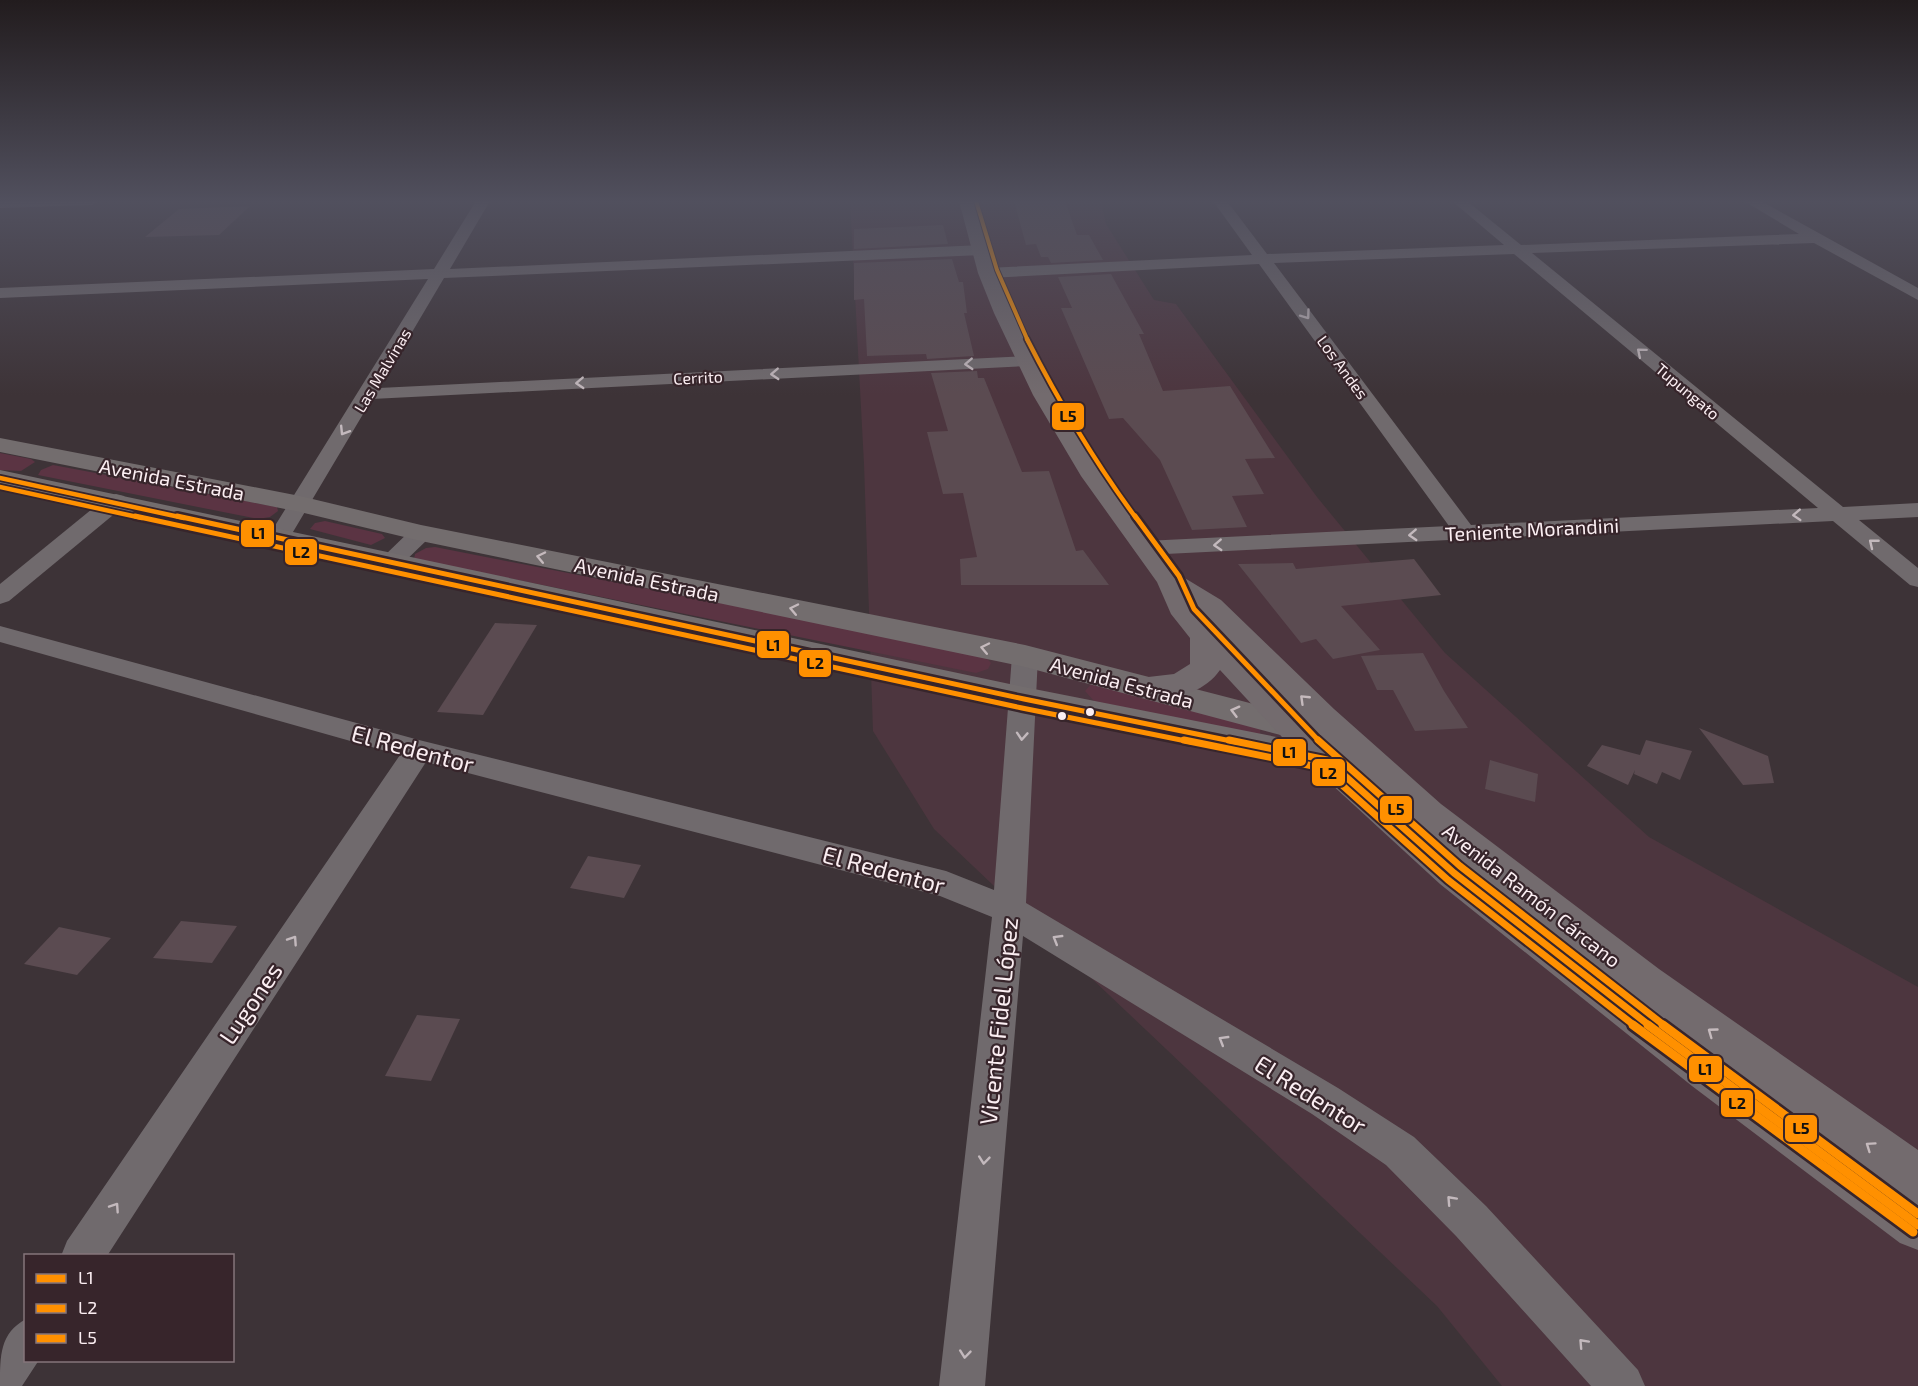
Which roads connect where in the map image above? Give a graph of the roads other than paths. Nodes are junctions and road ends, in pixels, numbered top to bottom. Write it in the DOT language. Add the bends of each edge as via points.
graph roads {
  1 [pos="445,266"];
  2 [pos="830,266"];
  3 [pos="986,266"];
  4 [pos="1269,266"];
  5 [pos="1536,266"];
  6 [pos="1866,266"];
  7 [pos="439,275"];
  8 [pos="0,292"];
  9 [pos="1918,295"];
  10 [pos="1028,361"];
  11 [pos="367,394"];
  12 [pos="0,445"];
  13 [pos="52,456"];
  14 [pos="6,479"];
  15 [pos="116,501"];
  16 [pos="300,504"];
  17 [pos="1918,510"];
  18 [pos="1837,513"];
  19 [pos="421,533"];
  20 [pos="1466,533"];
  21 [pos="279,537"];
  22 [pos="1145,548"];
  23 [pos="392,562"];
  24 [pos="1918,580"];
  25 [pos="1172,581"];
  26 [pos="0,596"];
  27 [pos="0,634"];
  28 [pos="1206,636"];
  29 [pos="1025,656"];
  30 [pos="1143,687"];
  31 [pos="1024,699"];
  32 [pos="1292,726"];
  33 [pos="419,750"];
  34 [pos="1327,760"];
  35 [pos="1473,849"];
  36 [pos="1009,910"];
  37 [pos="1918,1179"];
  38 [pos="1918,1225"];
  39 [pos="83,1254"];
  40 [pos="24,1344"];
  41 [pos="0,1379"];
  42 [pos="962,1386"];
  43 [pos="1622,1386"];
  1 -- 7 [label="street, Las Malvinas"];
  2 -- 7 [label="street"];
  3 -- 10 [label="main road, Avenida Ramón Cárcano"];
  4 -- 20 [label="street, Los Andes, one-way"];
  18 -- 5 [label="street, Tupungato, one-way"];
  6 -- 9 [label="street"];
  7 -- 8 [label="street"];
  7 -- 11 [label="street, Las Malvinas"];
  10 -- 11 [label="street, Cerrito, one-way"];
  10 -- 22 [label="main road, Avenida Ramón Cárcano" via="1073,443"];
  11 -- 16 [label="street, Las Malvinas, one-way"];
  12 -- 13 [label="main road, Avenida Estrada"];
  13 -- 14 [label="main road"];
  13 -- 16 [label="main road, Avenida Estrada"];
  14 -- 15 [label="main road, Avenida Estrada"];
  15 -- 21 [label="main road, Avenida Estrada"];
  15 -- 26 [label="street"];
  16 -- 19 [label="main road, Avenida Estrada"];
  16 -- 21 [label="street, Las Malvinas"];
  17 -- 18 [label="street, Teniente Morandini"];
  18 -- 20 [label="street, Teniente Morandini, one-way"];
  24 -- 18 [label="street, Tupungato, one-way"];
  19 -- 23 [label="street"];
  29 -- 19 [label="main road, Avenida Estrada, one-way"];
  20 -- 22 [label="street, Teniente Morandini, one-way"];
  21 -- 23 [label="main road, Avenida Estrada"];
  22 -- 25 [label="main road, Avenida Ramón Cárcano"];
  23 -- 31 [label="main road, Avenida Estrada"];
  25 -- 28 [label="main road, Avenida Ramón Cárcano" via="1186,614"];
  35 -- 25 [label="main road, Avenida Ramón Cárcano, one-way" via="1376,767 1210,607"];
  27 -- 33 [label="street, El Redentor"];
  28 -- 30 [label="main road" via="1208,664 1195,677 1175,686"];
  28 -- 32 [label="main road, Avenida Ramón Cárcano"];
  29 -- 30 [label="main road, Avenida Estrada"];
  29 -- 31 [label="street, Vicente Fidel López"];
  32 -- 30 [label="main road, Avenida Estrada, one-way"];
  31 -- 34 [label="main road, Avenida Estrada"];
  31 -- 36 [label="street, Vicente Fidel López, one-way"];
  32 -- 34 [label="main road, Avenida Ramón Cárcano"];
  32 -- 35 [label="main road" via="1326,740 1416,820"];
  33 -- 36 [label="street, El Redentor" via="946,884"];
  39 -- 33 [label="street, Lugones, one-way"];
  34 -- 38 [label="main road, Avenida Ramón Cárcano" via="1454,873 1716,1078"];
  37 -- 35 [label="main road, Avenida Ramón Cárcano, one-way" via="1663,996"];
  36 -- 42 [label="street, Vicente Fidel López, one-way"];
  43 -- 36 [label="street, El Redentor, one-way" via="1464,1214 1400,1151 1325,1101"];
  40 -- 41 [label="street"];
}
